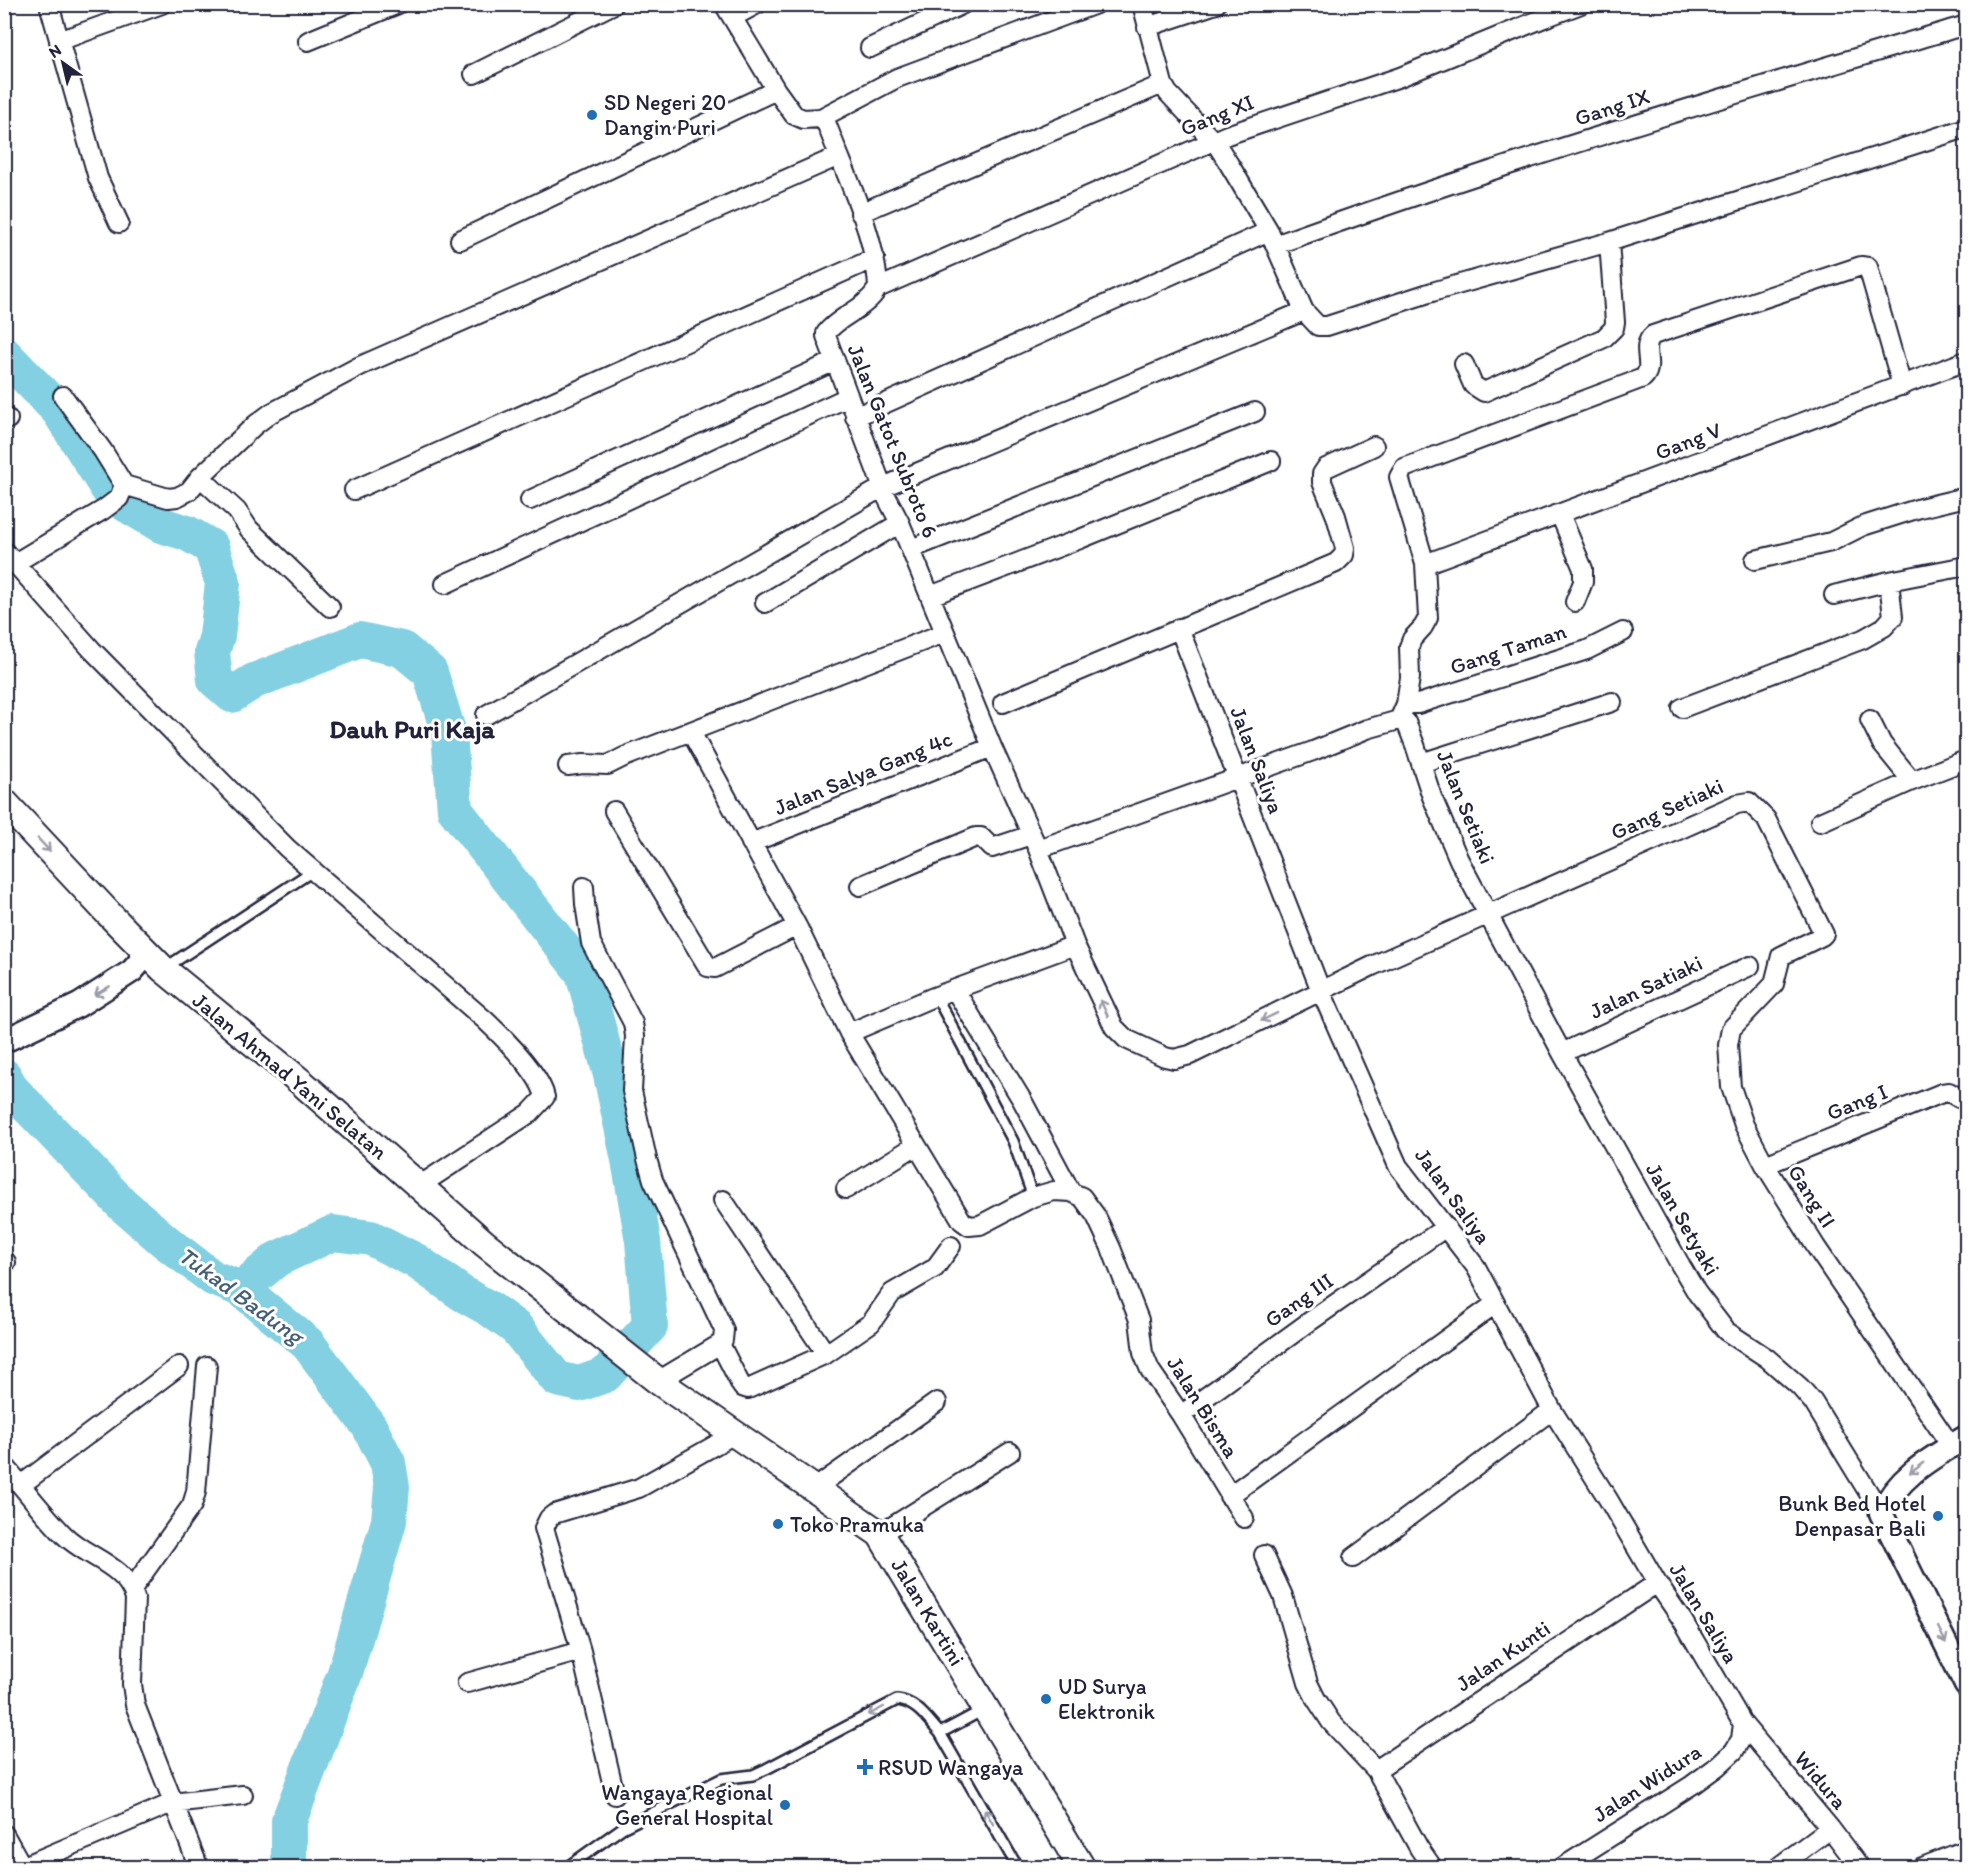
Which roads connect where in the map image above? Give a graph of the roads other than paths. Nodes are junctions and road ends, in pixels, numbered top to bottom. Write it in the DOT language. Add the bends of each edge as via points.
graph roads {
  1 [pos="49,4"];
  2 [pos="162,4"];
  3 [pos="398,4"];
  4 [pos="614,4"];
  5 [pos="757,4"];
  6 [pos="963,4"];
  7 [pos="1096,4"];
  8 [pos="1142,4"];
  9 [pos="1216,4"];
  10 [pos="1581,4"];
  11 [pos="729,10"];
  12 [pos="1966,24"];
  13 [pos="1147,27"];
  14 [pos="60,41"];
  15 [pos="308,41"];
  16 [pos="870,48"];
  17 [pos="474,74"];
  18 [pos="1163,84"];
  19 [pos="776,90"];
  20 [pos="821,118"];
  21 [pos="1966,128"];
  22 [pos="1212,142"];
  23 [pos="839,156"];
  24 [pos="860,213"];
  25 [pos="119,223"];
  26 [pos="1272,238"];
  27 [pos="460,240"];
  28 [pos="1609,242"];
  29 [pos="875,258"];
  30 [pos="878,288"];
  31 [pos="1304,311"];
  32 [pos="835,361"];
  33 [pos="1966,361"];
  34 [pos="1464,364"];
  35 [pos="1902,386"];
  36 [pos="63,396"];
  37 [pos="848,397"];
  38 [pos="1255,412"];
  39 [pos="855,417"];
  40 [pos="1374,446"];
  41 [pos="1271,461"];
  42 [pos="200,477"];
  43 [pos="124,485"];
  44 [pos="883,487"];
  45 [pos="354,490"];
  46 [pos="1966,497"];
  47 [pos="530,500"];
  48 [pos="1560,514"];
  49 [pos="900,522"];
  50 [pos="911,549"];
  51 [pos="10,557"];
  52 [pos="1755,560"];
  53 [pos="1425,564"];
  54 [pos="1966,566"];
  55 [pos="1889,581"];
  56 [pos="445,584"];
  57 [pos="1834,595"];
  58 [pos="930,596"];
  59 [pos="1575,602"];
  60 [pos="765,603"];
  61 [pos="330,608"];
  62 [pos="1179,628"];
  63 [pos="1623,632"];
  64 [pos="944,633"];
  65 [pos="1612,702"];
  66 [pos="1003,703"];
  67 [pos="1682,708"];
  68 [pos="1402,712"];
  69 [pos="486,715"];
  70 [pos="1870,720"];
  71 [pos="691,732"];
  72 [pos="992,747"];
  73 [pos="1966,760"];
  74 [pos="1421,763"];
  75 [pos="568,766"];
  76 [pos="1238,778"];
  77 [pos="1912,781"];
  78 [pos="4,802"];
  79 [pos="614,811"];
  80 [pos="1820,822"];
  81 [pos="1038,841"];
  82 [pos="751,843"];
  83 [pos="314,870"];
  84 [pos="860,886"];
  85 [pos="584,887"];
  86 [pos="1488,915"];
  87 [pos="797,926"];
  88 [pos="1075,945"];
  89 [pos="1781,956"];
  90 [pos="155,961"];
  91 [pos="1750,966"];
  92 [pos="954,990"];
  93 [pos="1321,991"];
  94 [pos="936,996"];
  95 [pos="849,1033"];
  96 [pos="13,1037"];
  97 [pos="1562,1053"];
  98 [pos="1966,1095"];
  99 [pos="915,1146"];
  100 [pos="1765,1165"];
  101 [pos="419,1186"];
  102 [pos="846,1189"];
  103 [pos="1071,1192"];
  104 [pos="1033,1197"];
  105 [pos="723,1200"];
  106 [pos="1446,1227"];
  107 [pos="951,1246"];
  108 [pos="1495,1304"];
  109 [pos="594,1330"];
  110 [pos="720,1344"];
  111 [pos="826,1354"];
  112 [pos="179,1366"];
  113 [pos="207,1366"];
  114 [pos="653,1377"];
  115 [pos="937,1402"];
  116 [pos="1552,1410"];
  117 [pos="1181,1415"];
  118 [pos="733,1435"];
  119 [pos="1959,1442"];
  120 [pos="1010,1452"];
  121 [pos="4,1465"];
  122 [pos="21,1485"];
  123 [pos="814,1488"];
  124 [pos="1229,1496"];
  125 [pos="1881,1513"];
  126 [pos="1244,1518"];
  127 [pos="880,1534"];
  128 [pos="1264,1555"];
  129 [pos="1353,1558"];
  130 [pos="1657,1582"];
  131 [pos="132,1589"];
  132 [pos="581,1651"];
  133 [pos="1966,1682"];
  134 [pos="467,1683"];
  135 [pos="986,1708"];
  136 [pos="1743,1724"];
  137 [pos="940,1733"];
  138 [pos="1376,1770"];
  139 [pos="243,1795"];
  140 [pos="615,1795"];
  141 [pos="172,1803"];
  142 [pos="1830,1828"];
  143 [pos="4,1834"];
  144 [pos="1966,1850"];
  145 [pos="21,1867"];
  146 [pos="199,1868"];
  147 [pos="566,1868"];
  148 [pos="1018,1868"];
  149 [pos="1082,1868"];
  150 [pos="1433,1868"];
  151 [pos="1561,1868"];
  152 [pos="1777,1868"];
  153 [pos="1860,1868"];
  154 [pos="1920,1868"];
  1 -- 14 [label="street"];
  2 -- 14 [label="street"];
  3 -- 15 [label="street"];
  4 -- 17 [label="street"];
  5 -- 11 [label="street"];
  6 -- 16 [label="street"];
  7 -- 20 [label="street" via="897,78"];
  8 -- 13 [label="street"];
  9 -- 13 [label="street"];
  10 -- 22 [label="street, Gang XI" via="1400,77"];
  11 -- 19 [label="street"];
  12 -- 26 [label="street, Gang IX" via="1669,113 1348,218"];
  13 -- 18 [label="street"];
  14 -- 25 [label="street" via="98,178"];
  18 -- 22 [label="street"];
  18 -- 24 [label="street"];
  19 -- 20 [label="street" via="794,115"];
  19 -- 27 [label="street"];
  20 -- 23 [label="street"];
  21 -- 28 [label="street"];
  22 -- 26 [label="street"];
  22 -- 30 [label="street, Gang XI"];
  23 -- 24 [label="street"];
  23 -- 42 [label="street" via="360,366 271,413"];
  24 -- 29 [label="street"];
  26 -- 31 [label="street"];
  26 -- 39 [label="street, Gang IX"];
  28 -- 31 [label="street" via="1327,326 1318,326"];
  28 -- 34 [label="street" via="1615,322 1604,338 1484,392 1473,385"];
  29 -- 30 [label="street"];
  29 -- 45 [label="street"];
  30 -- 32 [label="street, Jalan Gatot Subroto 6" via="869,302 826,333"];
  31 -- 44 [label="street"];
  32 -- 37 [label="street, Jalan Gatot Subroto 6"];
  32 -- 47 [label="street"];
  33 -- 35 [label="street, Gang V"];
  35 -- 48 [label="street, Gang V"];
  35 -- 53 [label="street" via="1865,266 1653,335 1647,345 1649,369 1643,378 1402,471 1400,482"];
  36 -- 43 [label="street"];
  37 -- 39 [label="street, Jalan Gatot Subroto 6"];
  37 -- 56 [label="street"];
  38 -- 50 [label="street"];
  39 -- 44 [label="street, Jalan Gatot Subroto 6"];
  40 -- 62 [label="street" via="1326,468 1322,474 1345,548 1341,558 1331,566"];
  41 -- 58 [label="street"];
  42 -- 43 [label="street" via="189,491 168,498"];
  42 -- 61 [label="street"];
  43 -- 51 [label="street" via="119,498 103,510"];
  44 -- 49 [label="street, Jalan Gatot Subroto 6"];
  44 -- 69 [label="street"];
  46 -- 52 [label="street" via="1863,526 1831,542"];
  48 -- 53 [label="street, Gang V"];
  48 -- 59 [label="street" via="1583,569 1583,582"];
  49 -- 50 [label="street, Jalan Gatot Subroto 6"];
  49 -- 60 [label="street"];
  50 -- 58 [label="street, Jalan Gatot Subroto 6"];
  51 -- 83 [label="street" via="92,650 287,848"];
  53 -- 68 [label="street" via="1428,618 1409,647 1410,678"];
  54 -- 55 [label="street"];
  55 -- 57 [label="street"];
  55 -- 67 [label="street" via="1893,617 1884,627 1863,639"];
  58 -- 64 [label="street, Jalan Gatot Subroto 6"];
  62 -- 66 [label="street"];
  62 -- 76 [label="street, Jalan Saliya"];
  63 -- 68 [label="street, Gang Taman" via="1587,650"];
  64 -- 71 [label="street"];
  64 -- 72 [label="street, Jalan Gatot Subroto 6"];
  65 -- 74 [label="street"];
  68 -- 74 [label="street, Jalan Setiaki"];
  68 -- 76 [label="street" via="1313,752"];
  70 -- 77 [label="street" via="1882,744"];
  71 -- 75 [label="street" via="612,764"];
  71 -- 82 [label="street"];
  72 -- 81 [label="street, Jalan Gatot Subroto 6"];
  72 -- 82 [label="street, Jalan Salya Gang 4c"];
  73 -- 77 [label="street"];
  74 -- 86 [label="street, Jalan Setiaki" via="1459,860"];
  76 -- 81 [label="street"];
  76 -- 93 [label="street, Jalan Saliya"];
  77 -- 80 [label="street"];
  78 -- 90 [label="main road, Jalan Ahmad Yani Selatan, one-way"];
  79 -- 87 [label="street" via="708,967 715,968"];
  81 -- 84 [label="street" via="992,848 976,837"];
  81 -- 88 [label="street, Jalan Gatot Subroto 6"];
  82 -- 87 [label="street"];
  83 -- 90 [label="lane"];
  83 -- 101 [label="street" via="508,1042 545,1094 530,1113"];
  85 -- 110 [label="street" via="591,943 633,1023 632,1091 650,1169 724,1330"];
  86 -- 89 [label="street, Gang Setiaki" via="1747,802 1766,819 1824,932"];
  86 -- 93 [label="street, Jalan Gatot Subroto 6"];
  86 -- 97 [label="street, Jalan Setyaki"];
  87 -- 95 [label="street"];
  88 -- 92 [label="street"];
  93 -- 88 [label="street, Jalan Gatot Subroto 6, one-way" via="1190,1055 1174,1059 1133,1043 1114,1027"];
  89 -- 100 [label="street, Gang II" via="1774,984 1731,1029 1728,1045 1731,1087 1743,1125"];
  90 -- 96 [label="street, one-way"];
  90 -- 101 [label="main road, Jalan Ahmad Yani Selatan" via="302,1082"];
  91 -- 97 [label="street, Jalan Satiaki"];
  92 -- 94 [label="street"];
  92 -- 103 [label="street" via="1022,1100"];
  93 -- 106 [label="street, Jalan Saliya" via="1398,1166"];
  94 -- 95 [label="street"];
  94 -- 104 [label="lane" via="1013,1141"];
  95 -- 99 [label="street"];
  97 -- 125 [label="street, Jalan Setyaki" via="1697,1293 1726,1331 1767,1359 1813,1402"];
  98 -- 100 [label="street, Gang I" via="1959,1098 1942,1093"];
  99 -- 102 [label="street"];
  99 -- 104 [label="street" via="962,1221 969,1226 980,1225"];
  100 -- 119 [label="street, Gang II" via="1816,1248"];
  101 -- 109 [label="main road, Jalan Ahmad Yani Selatan" via="526,1278"];
  103 -- 104 [label="street" via="1054,1191"];
  103 -- 117 [label="street, Jalan Bisma" via="1082,1197 1096,1216 1139,1320 1143,1353 1150,1370"];
  105 -- 111 [label="street"];
  106 -- 108 [label="street, Jalan Saliya" via="1476,1267"];
  106 -- 117 [label="street, Gang III"];
  107 -- 111 [label="street" via="935,1268 892,1293 871,1323"];
  108 -- 116 [label="street, Jalan Saliya"];
  108 -- 124 [label="street"];
  109 -- 114 [label="main road, Jalan Kartini"];
  110 -- 111 [label="street" via="745,1389"];
  110 -- 114 [label="street"];
  112 -- 122 [label="street"];
  113 -- 131 [label="street" via="192,1505"];
  114 -- 118 [label="main road, Jalan Kartini"];
  115 -- 123 [label="street"];
  116 -- 129 [label="street"];
  116 -- 130 [label="street, Jalan Saliya"];
  117 -- 124 [label="street, Jalan Bisma"];
  118 -- 123 [label="main road, Jalan Kartini"];
  118 -- 132 [label="street" via="639,1488 549,1518 544,1528"];
  119 -- 125 [label="street, one-way" via="1903,1479"];
  120 -- 127 [label="street"];
  121 -- 122 [label="street"];
  122 -- 131 [label="street" via="66,1537 115,1570"];
  123 -- 127 [label="main road, Jalan Kartini"];
  124 -- 126 [label="street, Jalan Bisma"];
  125 -- 133 [label="street, one-way"];
  127 -- 135 [label="main road, Jalan Kartini"];
  128 -- 138 [label="street" via="1283,1596 1316,1699 1331,1722"];
  130 -- 136 [label="street, Jalan Saliya"];
  130 -- 138 [label="street, Jalan Kunti"];
  131 -- 141 [label="street" via="135,1705"];
  132 -- 134 [label="street"];
  132 -- 140 [label="street"];
  135 -- 137 [label="lane"];
  135 -- 149 [label="main road, Jalan Kartini"];
  136 -- 142 [label="street, Widura"];
  136 -- 151 [label="street, Jalan Widura" via="1734,1751 1718,1766"];
  137 -- 147 [label="lane, one-way" via="914,1705 897,1700 766,1769 721,1779 622,1828"];
  148 -- 137 [label="lane, one-way"];
  138 -- 150 [label="street"];
  139 -- 141 [label="street"];
  141 -- 145 [label="street"];
  141 -- 146 [label="street"];
  142 -- 152 [label="street"];
  142 -- 153 [label="street, Widura"];
  143 -- 145 [label="street"];
  144 -- 154 [label="street"];
}
